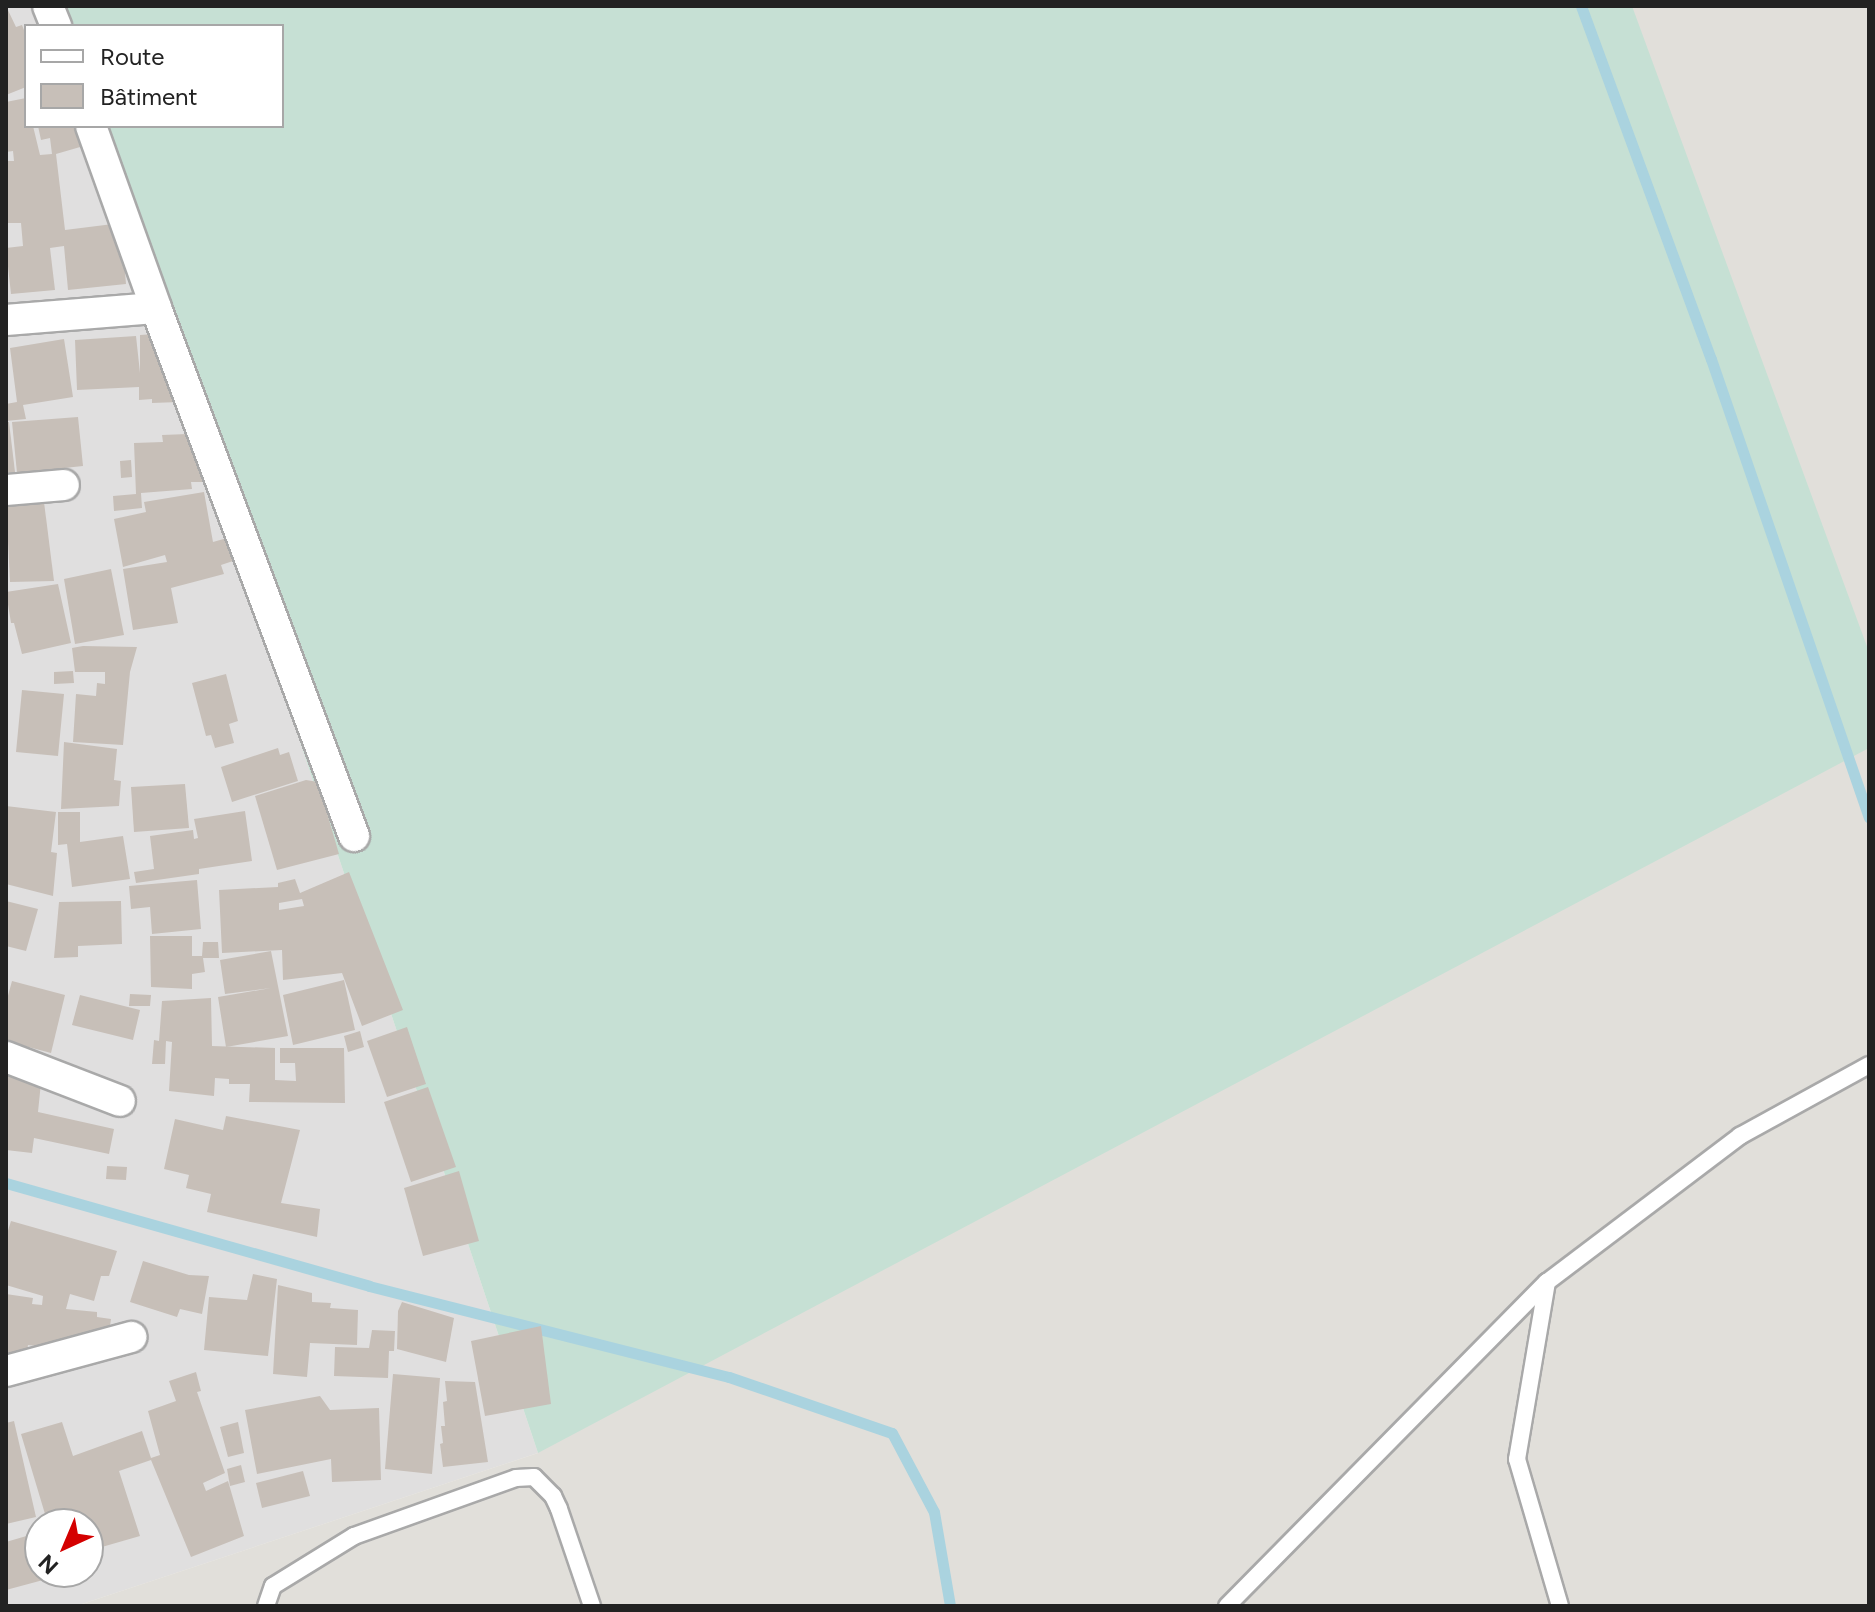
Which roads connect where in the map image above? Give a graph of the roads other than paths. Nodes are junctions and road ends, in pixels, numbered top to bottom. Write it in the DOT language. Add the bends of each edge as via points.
graph roads {
  1 [pos="92,128"];
  2 [pos="156,308"];
  3 [pos="6,320"];
  4 [pos="64,485"];
  5 [pos="6,490"];
  6 [pos="354,836"];
  7 [pos="6,1057"];
  8 [pos="1869,1065"];
  9 [pos="120,1101"];
  10 [pos="1547,1282"];
  11 [pos="131,1337"];
  12 [pos="6,1371"];
  13 [pos="266,1606"];
  14 [pos="592,1606"];
  15 [pos="1227,1606"];
  16 [pos="1560,1606"];
  1 -- 2 [label="street"];
  2 -- 3 [label="street"];
  2 -- 6 [label="street"];
  4 -- 5 [label="street"];
  7 -- 9 [label="street"];
  8 -- 10 [label="lane" via="1740,1136"];
  10 -- 15 [label="lane"];
  10 -- 16 [label="lane" via="1517,1459"];
  11 -- 12 [label="street"];
  13 -- 14 [label="lane" via="273,1586 354,1536 516,1478 534,1477 559,1509"];
}
